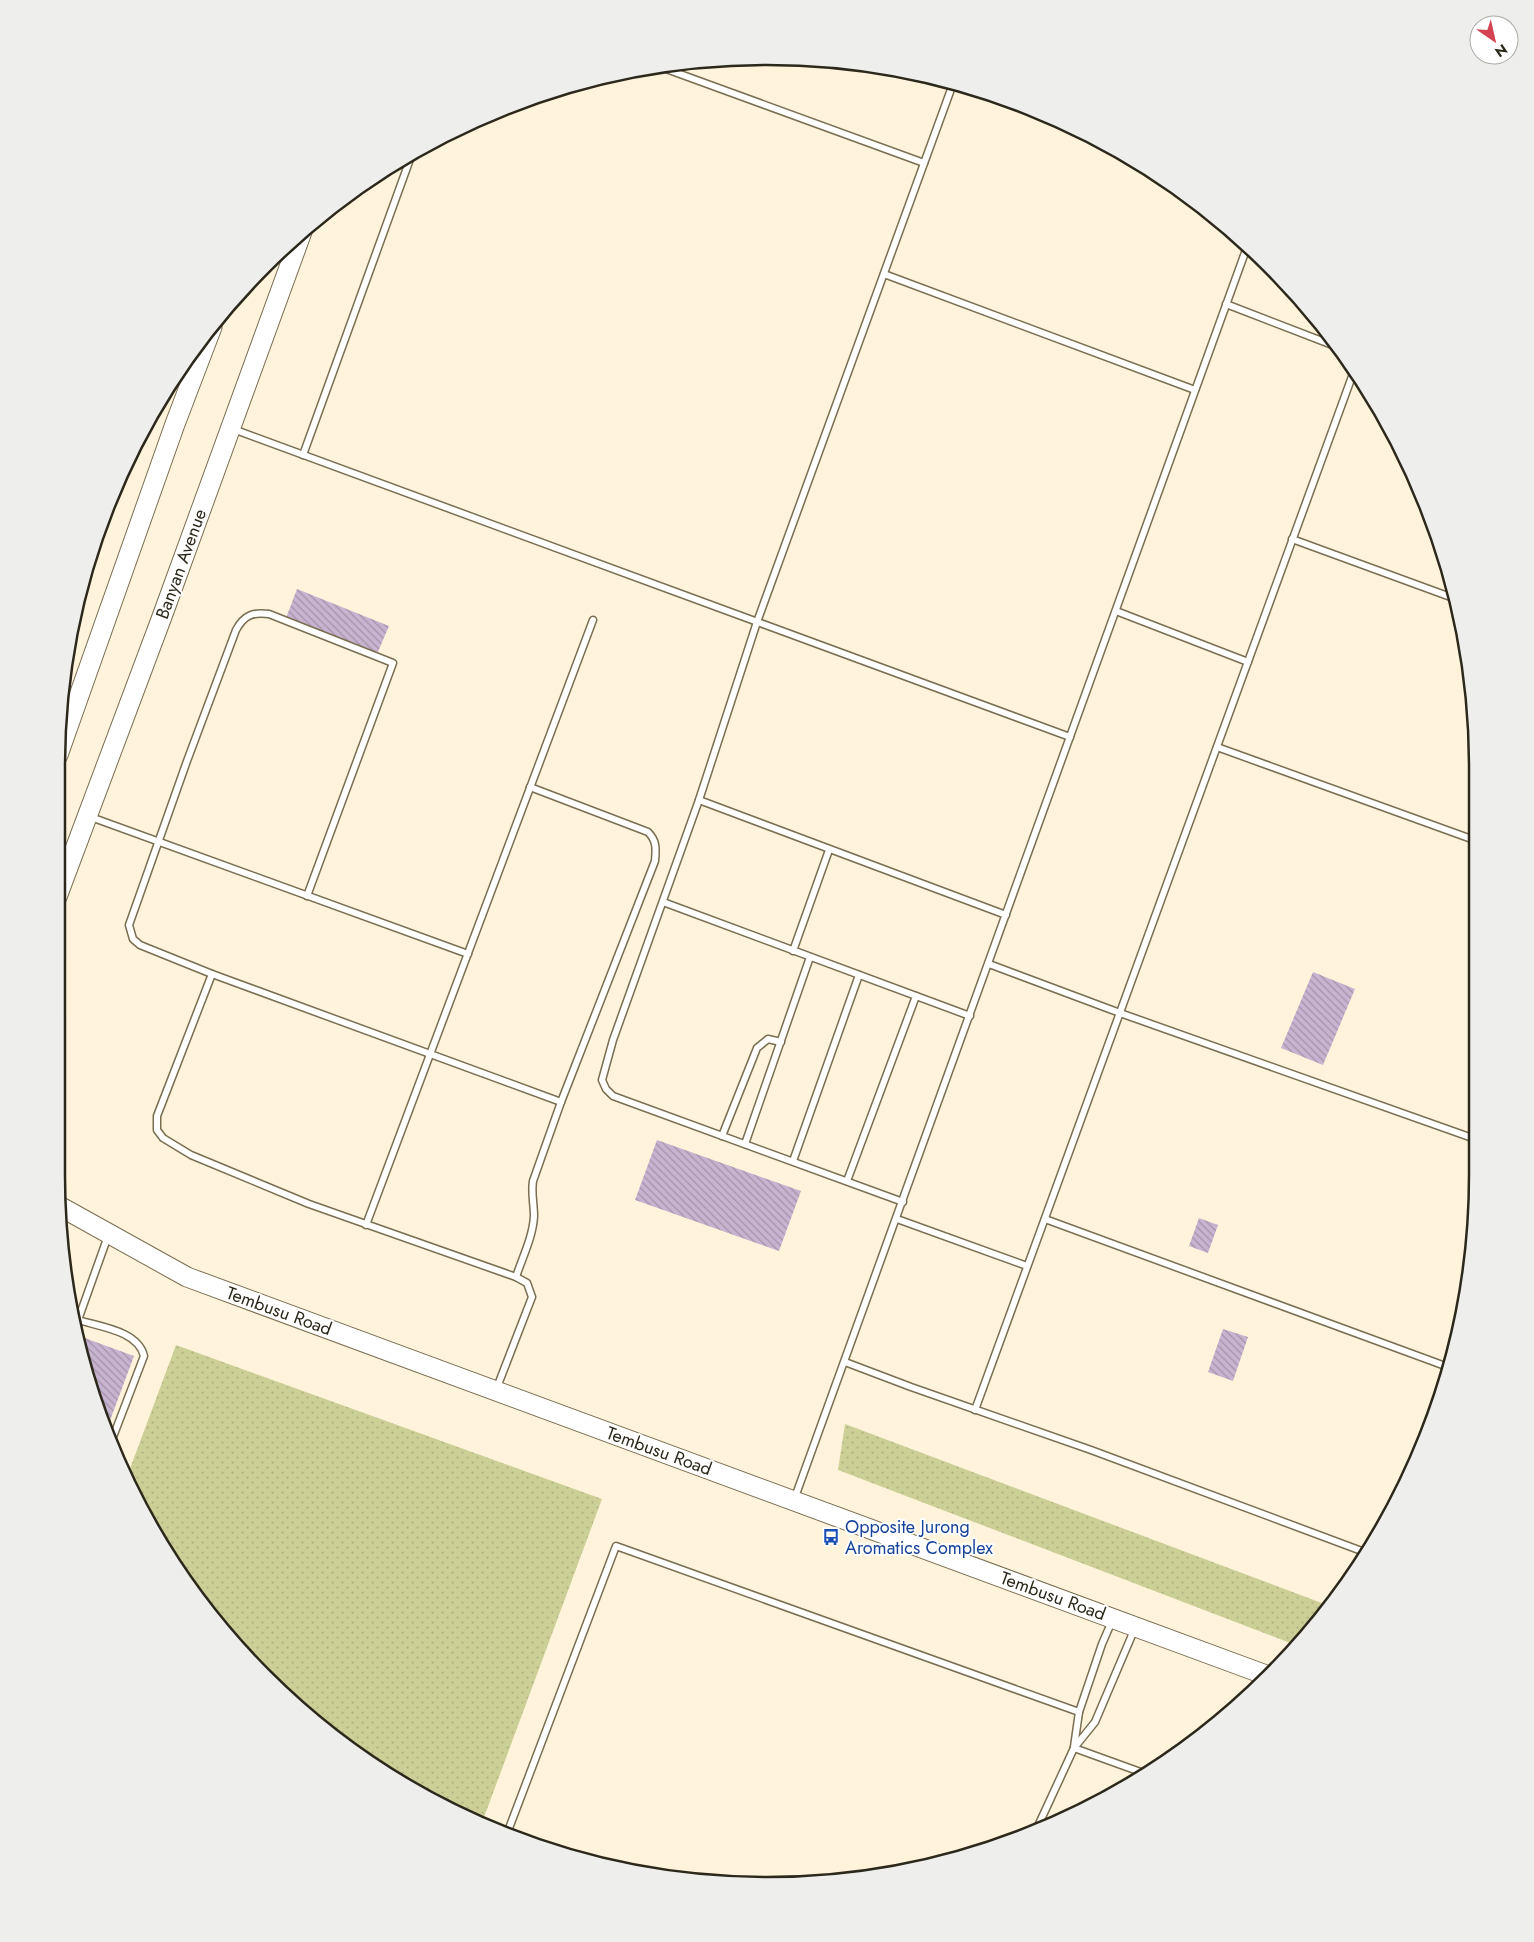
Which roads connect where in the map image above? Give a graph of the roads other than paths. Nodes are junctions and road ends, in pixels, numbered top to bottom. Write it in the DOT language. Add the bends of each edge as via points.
graph roads {
  1 [pos="673,71"];
  2 [pos="951,90"];
  3 [pos="924,163"];
  4 [pos="408,164"];
  5 [pos="297,246"];
  6 [pos="1244,253"];
  7 [pos="884,274"];
  8 [pos="1226,304"];
  9 [pos="1326,342"];
  10 [pos="204,348"];
  11 [pos="1352,378"];
  12 [pos="1195,390"];
  13 [pos="230,428"];
  14 [pos="302,455"];
  15 [pos="1292,540"];
  16 [pos="1448,596"];
  17 [pos="1116,611"];
  18 [pos="592,620"];
  19 [pos="757,622"];
  20 [pos="1248,662"];
  21 [pos="67,731"];
  22 [pos="1070,737"];
  23 [pos="1217,748"];
  24 [pos="530,787"];
  25 [pos="699,800"];
  26 [pos="87,816"];
  27 [pos="1469,838"];
  28 [pos="158,841"];
  29 [pos="829,850"];
  30 [pos="65,875"];
  31 [pos="307,896"];
  32 [pos="663,902"];
  33 [pos="1006,915"];
  34 [pos="793,951"];
  35 [pos="468,954"];
  36 [pos="810,958"];
  37 [pos="989,964"];
  38 [pos="212,974"];
  39 [pos="859,975"];
  40 [pos="916,996"];
  41 [pos="1120,1013"];
  42 [pos="970,1016"];
  43 [pos="781,1042"];
  44 [pos="430,1054"];
  45 [pos="561,1102"];
  46 [pos="722,1136"];
  47 [pos="1469,1137"];
  48 [pos="745,1144"];
  49 [pos="793,1161"];
  50 [pos="847,1181"];
  51 [pos="903,1202"];
  52 [pos="67,1212"];
  53 [pos="897,1219"];
  54 [pos="1045,1219"];
  55 [pos="366,1225"];
  56 [pos="108,1234"];
  57 [pos="1027,1266"];
  58 [pos="516,1277"];
  59 [pos="79,1315"];
  60 [pos="80,1321"];
  61 [pos="845,1362"];
  62 [pos="1443,1365"];
  63 [pos="496,1391"];
  64 [pos="975,1410"];
  65 [pos="114,1434"];
  66 [pos="794,1501"];
  67 [pos="1360,1550"];
  68 [pos="1113,1618"];
  69 [pos="1136,1627"];
  70 [pos="1261,1673"];
  71 [pos="1079,1712"];
  72 [pos="1074,1748"];
  73 [pos="1138,1771"];
  74 [pos="1040,1822"];
  75 [pos="509,1828"];
  1 -- 3 [label="lane"];
  2 -- 3 [label="lane"];
  3 -- 7 [label="lane"];
  4 -- 14 [label="lane"];
  5 -- 13 [label="street, Banyan Avenue"];
  6 -- 8 [label="lane"];
  7 -- 12 [label="lane"];
  7 -- 19 [label="lane"];
  8 -- 9 [label="lane"];
  8 -- 12 [label="lane"];
  10 -- 21 [label="street"];
  11 -- 15 [label="lane"];
  12 -- 17 [label="lane"];
  13 -- 14 [label="lane"];
  13 -- 26 [label="street, Banyan Avenue"];
  14 -- 19 [label="lane"];
  15 -- 16 [label="lane"];
  15 -- 20 [label="lane"];
  17 -- 20 [label="lane"];
  17 -- 22 [label="lane"];
  18 -- 24 [label="lane"];
  19 -- 22 [label="lane"];
  19 -- 25 [label="lane"];
  20 -- 23 [label="lane"];
  22 -- 33 [label="lane"];
  23 -- 27 [label="lane"];
  23 -- 41 [label="lane"];
  24 -- 35 [label="lane"];
  24 -- 45 [label="lane" via="648,832 654,838 656,848 655,861"];
  25 -- 29 [label="lane"];
  25 -- 32 [label="lane"];
  26 -- 28 [label="lane"];
  26 -- 30 [label="street, Banyan Avenue"];
  28 -- 31 [label="lane"];
  28 -- 31 [label="lane" via="240,621 248,615 269,614 393,663"];
  28 -- 38 [label="lane" via="129,925 130,932 140,945"];
  29 -- 33 [label="lane"];
  29 -- 34 [label="lane"];
  31 -- 35 [label="lane"];
  32 -- 34 [label="lane"];
  32 -- 46 [label="lane" via="613,1040 602,1080 614,1096"];
  33 -- 37 [label="lane"];
  34 -- 36 [label="lane"];
  35 -- 44 [label="lane"];
  36 -- 39 [label="lane"];
  36 -- 43 [label="lane"];
  37 -- 41 [label="lane"];
  37 -- 42 [label="lane"];
  38 -- 44 [label="lane"];
  38 -- 55 [label="lane" via="157,1116 157,1130 163,1138 192,1155"];
  39 -- 40 [label="lane"];
  39 -- 49 [label="lane"];
  40 -- 42 [label="lane"];
  40 -- 50 [label="lane"];
  41 -- 47 [label="lane"];
  41 -- 54 [label="lane"];
  42 -- 51 [label="lane"];
  43 -- 46 [label="lane" via="768,1038 757,1048"];
  43 -- 48 [label="lane"];
  44 -- 45 [label="lane"];
  44 -- 55 [label="lane"];
  45 -- 58 [label="lane" via="533,1181 532,1229"];
  46 -- 48 [label="lane"];
  48 -- 49 [label="lane"];
  49 -- 50 [label="lane"];
  50 -- 51 [label="lane"];
  51 -- 53 [label="lane"];
  52 -- 56 [label="street, Tembusu Road"];
  53 -- 57 [label="lane"];
  53 -- 61 [label="lane"];
  54 -- 57 [label="lane"];
  54 -- 62 [label="lane"];
  55 -- 58 [label="lane"];
  56 -- 59 [label="lane"];
  56 -- 63 [label="street, Tembusu Road" via="187,1277"];
  57 -- 64 [label="lane"];
  58 -- 63 [label="lane" via="527,1283 532,1297"];
  60 -- 65 [label="lane" via="131,1336 142,1348 144,1356"];
  61 -- 64 [label="lane"];
  61 -- 66 [label="lane"];
  63 -- 66 [label="street, Tembusu Road"];
  64 -- 67 [label="lane"];
  66 -- 68 [label="street, Tembusu Road"];
  68 -- 69 [label="street, Tembusu Road"];
  68 -- 71 [label="lane"];
  69 -- 70 [label="street, Tembusu Road"];
  69 -- 72 [label="lane" via="1095,1722"];
  71 -- 72 [label="lane"];
  71 -- 75 [label="lane" via="616,1546"];
  72 -- 73 [label="lane"];
  72 -- 74 [label="lane"];
}
